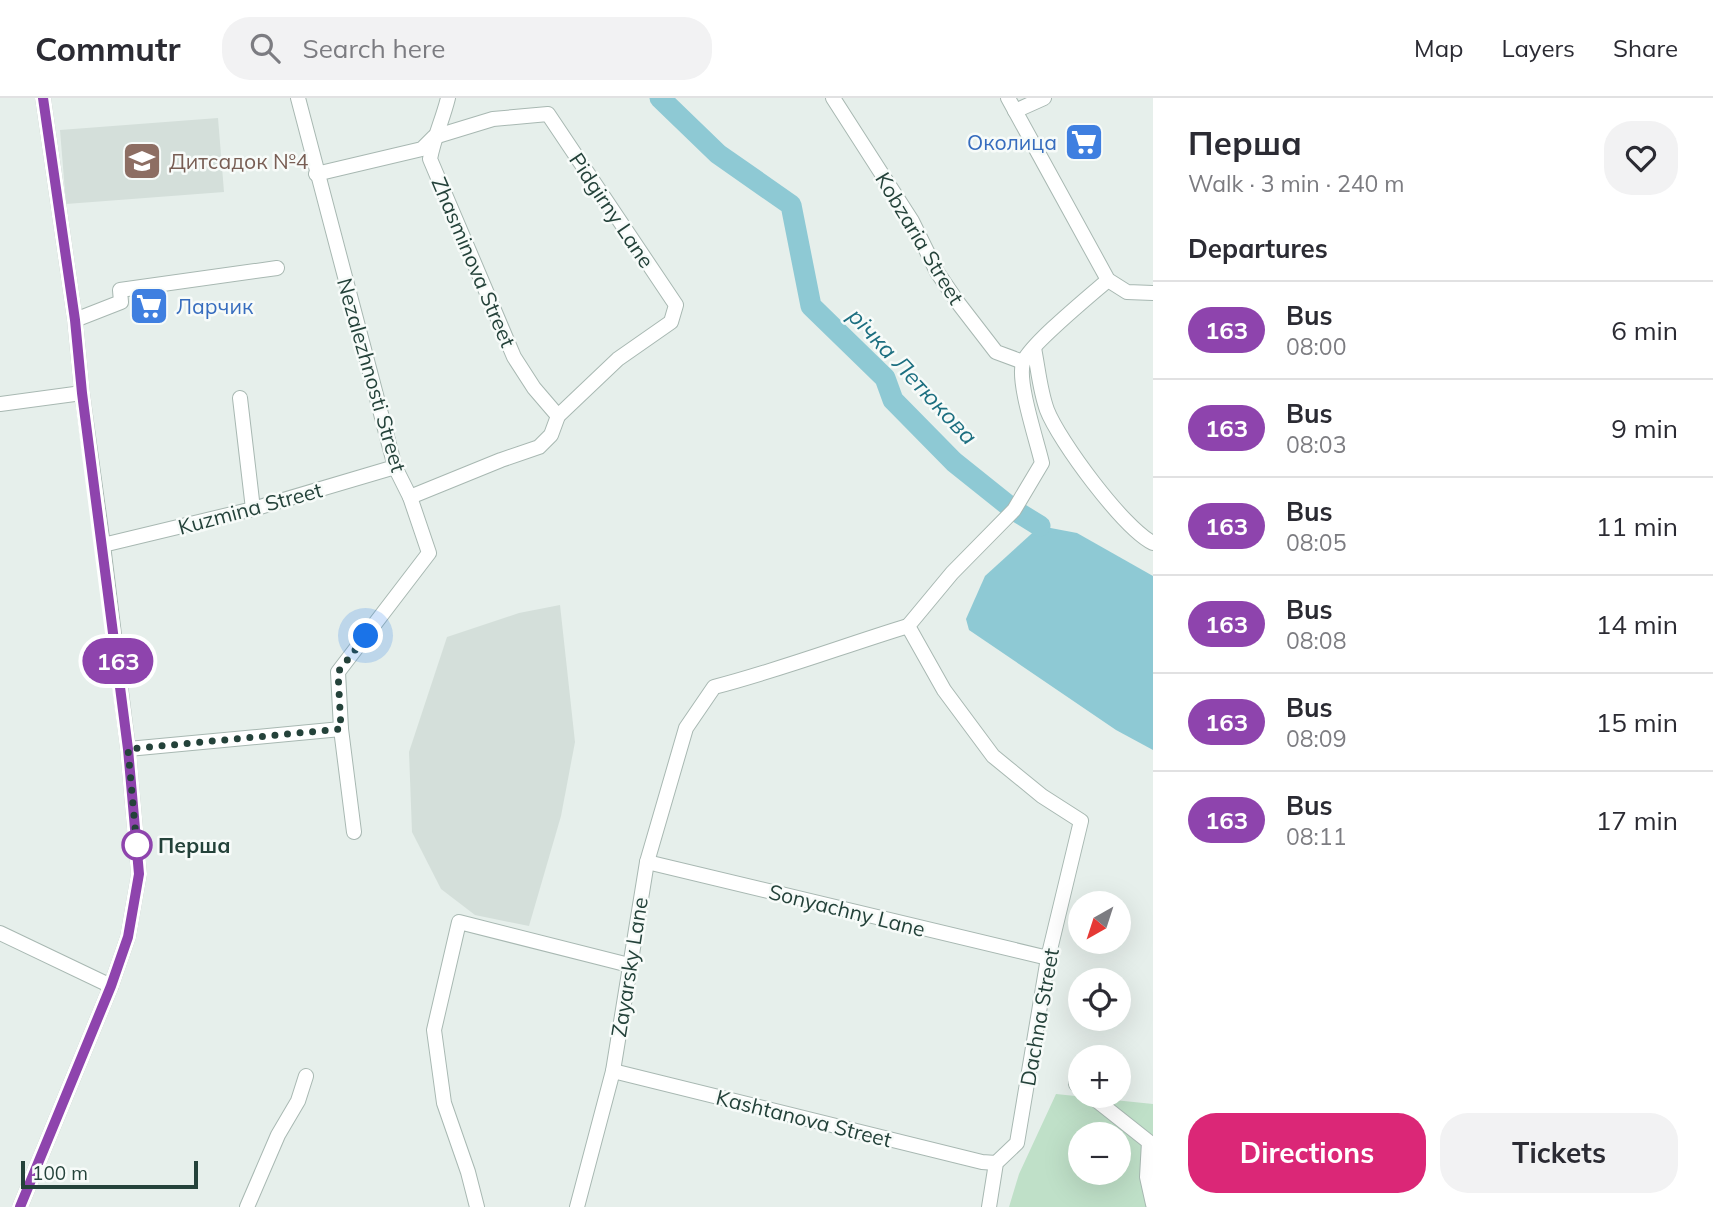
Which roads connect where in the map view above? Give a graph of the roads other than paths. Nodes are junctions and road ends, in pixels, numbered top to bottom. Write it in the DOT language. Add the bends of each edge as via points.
graph roads {
  1 [pos="43,98"];
  2 [pos="298,98"];
  3 [pos="448,98"];
  4 [pos="833,98"];
  5 [pos="1044,98"];
  6 [pos="1011,105"];
  7 [pos="434,136"];
  8 [pos="316,174"];
  9 [pos="277,268"];
  10 [pos="1108,280"];
  11 [pos="1153,293"];
  12 [pos="75,320"];
  13 [pos="1034,348"];
  14 [pos="1023,362"];
  15 [pos="82,393"];
  16 [pos="240,398"];
  17 [pos="0,404"];
  18 [pos="558,416"];
  19 [pos="395,467"];
  20 [pos="410,497"];
  21 [pos="253,509"];
  22 [pos="1153,543"];
  23 [pos="103,545"];
  24 [pos="908,626"];
  25 [pos="341,729"];
  26 [pos="128,749"];
  27 [pos="354,832"];
  28 [pos="647,862"];
  29 [pos="0,933"];
  30 [pos="1048,958"];
  31 [pos="629,965"];
  32 [pos="111,986"];
  33 [pos="613,1071"];
  34 [pos="306,1076"];
  35 [pos="1106,1108"];
  36 [pos="996,1163"];
  37 [pos="1153,1204"];
  38 [pos="20,1207"];
  39 [pos="247,1207"];
  40 [pos="477,1207"];
  41 [pos="576,1207"];
  42 [pos="989,1207"];
  1 -- 12 [label="street"];
  2 -- 8 [label="street, Nezalezhnosti Street"];
  3 -- 7 [label="street, Zhasminova Street"];
  4 -- 14 [label="street, Kobzaria Street" via="959,304 996,352"];
  5 -- 6 [label="street"];
  6 -- 10 [label="street"];
  7 -- 8 [label="street" via="422,149"];
  7 -- 18 [label="street, Zhasminova Street" via="430,159 499,324 514,357"];
  7 -- 18 [label="street, Pidgirny Lane" via="493,119 548,114 676,305 671,322 618,359"];
  8 -- 19 [label="street, Nezalezhnosti Street"];
  9 -- 12 [label="street" via="120,290 121,302"];
  10 -- 11 [label="street" via="1127,292"];
  10 -- 13 [label="street"];
  12 -- 15 [label="street"];
  13 -- 14 [label="street"];
  13 -- 22 [label="street" via="1042,393 1059,435 1129,526"];
  14 -- 24 [label="street" via="1022,382 1042,463 1014,510"];
  15 -- 17 [label="street"];
  15 -- 23 [label="street"];
  16 -- 21 [label="street"];
  18 -- 20 [label="street" via="551,435 539,447"];
  19 -- 20 [label="street, Nezalezhnosti Street"];
  19 -- 21 [label="street, Kuzmina Street"];
  20 -- 25 [label="street, Nezalezhnosti Street" via="429,553 338,672"];
  21 -- 23 [label="street, Kuzmina Street"];
  23 -- 26 [label="street"];
  24 -- 28 [label="street, Zayarsky Lane" via="714,687 686,728"];
  24 -- 30 [label="street, Dachna Street" via="944,690 993,756 1081,821"];
  25 -- 26 [label="street"];
  25 -- 27 [label="street, Nezalezhnosti Street"];
  26 -- 32 [label="street" via="139,874 128,937"];
  28 -- 30 [label="street, Sonyachny Lane"];
  28 -- 31 [label="street, Zayarsky Lane"];
  29 -- 32 [label="street"];
  30 -- 36 [label="street, Dachna Street" via="1017,1143"];
  31 -- 33 [label="street, Zayarsky Lane"];
  31 -- 40 [label="street" via="459,922 434,1030 444,1103"];
  32 -- 38 [label="street"];
  33 -- 36 [label="street, Kashtanova Street"];
  33 -- 41 [label="street, Zayarsky Lane"];
  34 -- 39 [label="street" via="299,1101 278,1135"];
  35 -- 37 [label="street" via="1149,1142 1147,1177"];
  36 -- 42 [label="street"];
}
